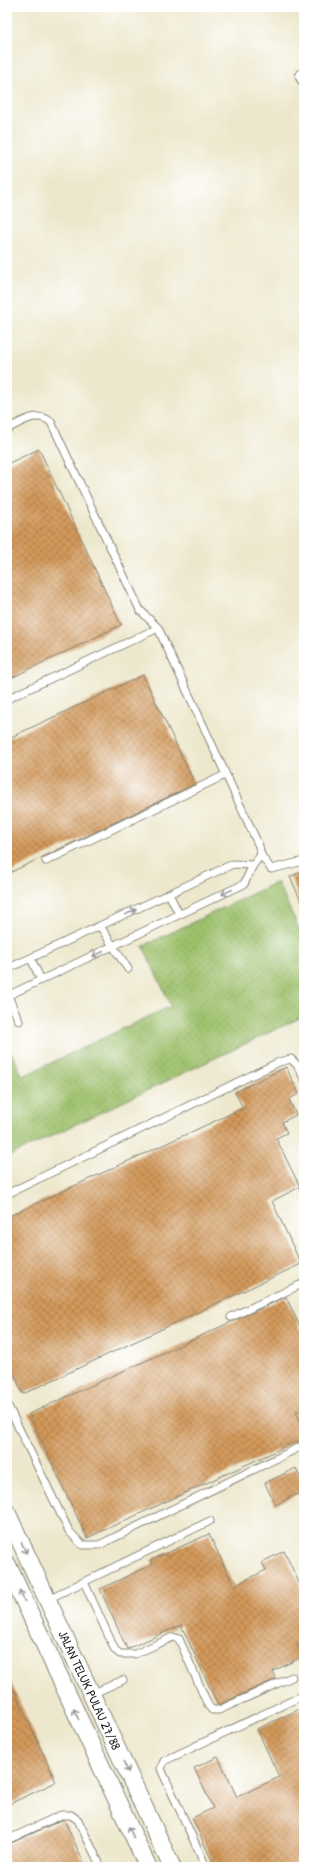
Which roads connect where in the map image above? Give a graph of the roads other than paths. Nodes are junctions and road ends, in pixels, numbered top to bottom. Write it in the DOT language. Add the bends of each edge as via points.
graph roads {
  1 [pos="7,429"];
  2 [pos="158,628"];
  3 [pos="7,699"];
  4 [pos="225,775"];
  5 [pos="261,856"];
  6 [pos="304,860"];
  7 [pos="46,861"];
  8 [pos="253,865"];
  9 [pos="169,894"];
  10 [pos="179,914"];
  11 [pos="100,926"];
  12 [pos="113,947"];
  13 [pos="31,959"];
  14 [pos="7,969"];
  15 [pos="128,969"];
  16 [pos="41,980"];
  17 [pos="8,996"];
  18 [pos="19,1021"];
  19 [pos="304,1078"];
  20 [pos="7,1194"];
  21 [pos="304,1283"];
  22 [pos="231,1317"];
  23 [pos="7,1404"];
  24 [pos="9,1412"];
  25 [pos="304,1445"];
  26 [pos="7,1513"];
  27 [pos="210,1521"];
  28 [pos="7,1564"];
  29 [pos="84,1582"];
  30 [pos="48,1599"];
  31 [pos="292,1677"];
  32 [pos="123,1680"];
  33 [pos="92,1694"];
  34 [pos="304,1695"];
  35 [pos="7,1840"];
  36 [pos="101,1867"];
  37 [pos="148,1867"];
  38 [pos="172,1867"];
  39 [pos="206,1867"];
  1 -- 2 [label="lane" via="32,417 40,416 52,422 140,610"];
  2 -- 3 [label="lane"];
  2 -- 4 [label="lane"];
  4 -- 5 [label="lane" via="259,846"];
  4 -- 7 [label="lane"];
  5 -- 6 [label="lane" via="271,870"];
  5 -- 8 [label="lane"];
  8 -- 9 [label="lane" via="233,864"];
  8 -- 10 [label="lane, one-way" via="244,884"];
  9 -- 10 [label="lane"];
  11 -- 9 [label="lane, one-way"];
  10 -- 12 [label="lane"];
  11 -- 12 [label="lane"];
  11 -- 13 [label="lane"];
  12 -- 15 [label="lane"];
  12 -- 16 [label="lane, one-way"];
  13 -- 14 [label="lane"];
  13 -- 16 [label="lane"];
  16 -- 17 [label="lane"];
  17 -- 18 [label="lane"];
  19 -- 20 [label="lane" via="291,1059 279,1062"];
  21 -- 22 [label="lane"];
  23 -- 24 [label="lane"];
  24 -- 25 [label="lane" via="70,1531 82,1545 99,1545"];
  26 -- 30 [label="street, JALAN TELUK PULAU 27/88, one-way"];
  27 -- 29 [label="lane"];
  37 -- 28 [label="street, JALAN TELUK PULAU 27/88, one-way"];
  29 -- 30 [label="lane"];
  29 -- 31 [label="lane" via="120,1654 135,1654 174,1637 179,1640 212,1710 219,1710"];
  30 -- 33 [label="street, JALAN TELUK PULAU 27/88"];
  32 -- 33 [label="lane"];
  33 -- 38 [label="street, JALAN TELUK PULAU 27/88, one-way"];
  34 -- 39 [label="lane" via="164,1761 161,1769"];
  35 -- 36 [label="lane" via="61,1815 71,1815 78,1820"];
}
